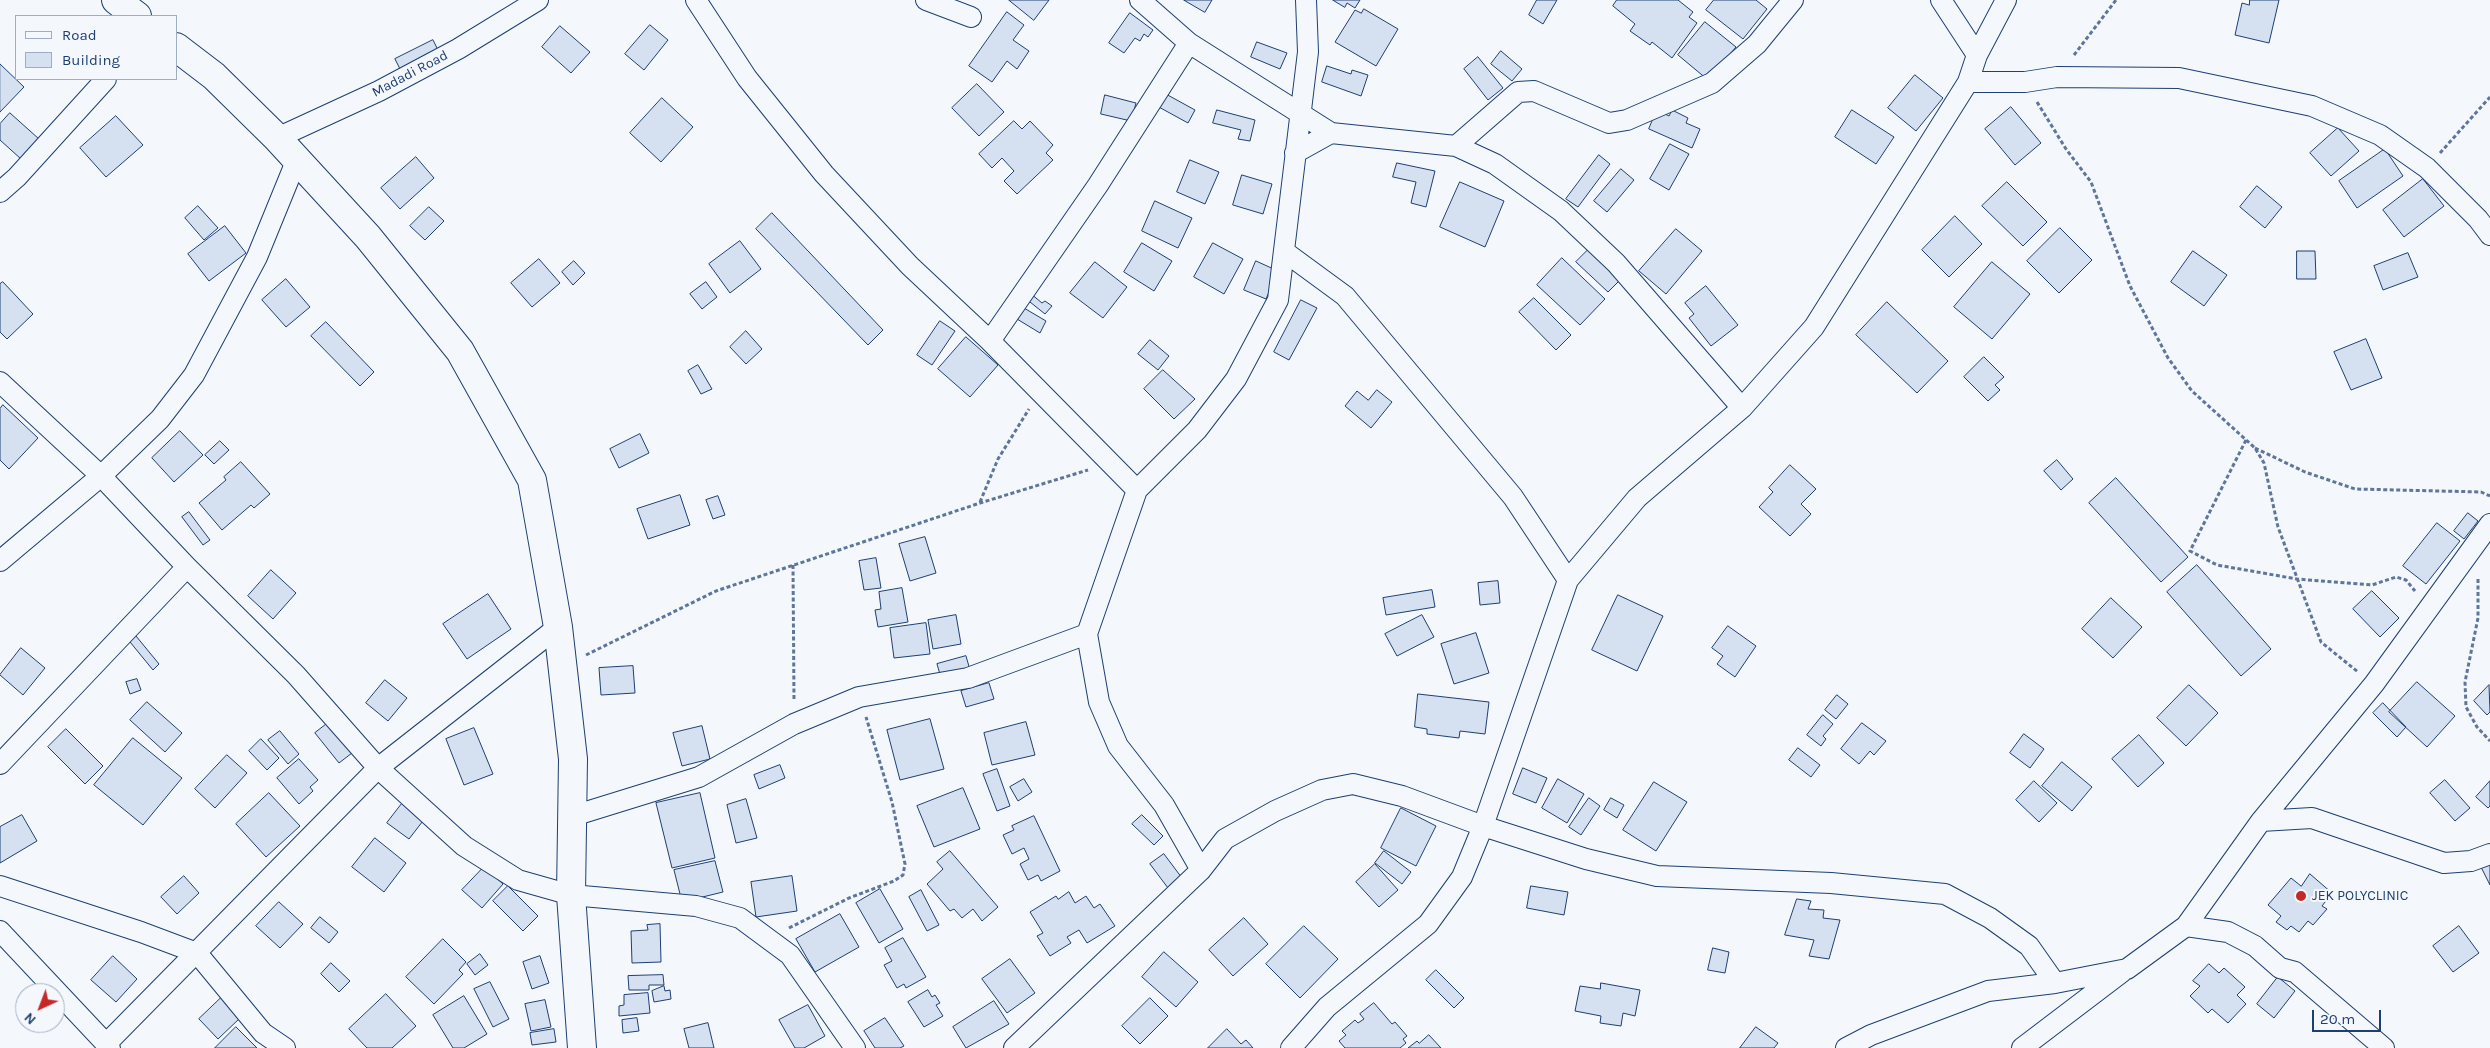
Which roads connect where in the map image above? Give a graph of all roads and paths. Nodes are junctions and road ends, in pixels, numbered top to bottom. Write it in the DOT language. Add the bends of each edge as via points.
graph roads {
  1 [pos="116,0"];
  2 [pos="538,0"];
  3 [pos="696,0"];
  4 [pos="926,0"];
  5 [pos="1140,0"];
  6 [pos="1306,0"];
  7 [pos="1793,0"];
  8 [pos="1941,0"];
  9 [pos="2006,0"];
  10 [pos="2116,0"];
  11 [pos="136,15"];
  12 [pos="971,17"];
  13 [pos="1190,43"];
  14 [pos="178,48"];
  15 [pos="1977,55"];
  16 [pos="2057,77"];
  17 [pos="105,80"];
  18 [pos="1968,82"];
  19 [pos="2025,82"];
  20 [pos="2490,97"];
  21 [pos="1300,115"];
  22 [pos="1331,133"];
  23 [pos="277,138"];
  24 [pos="1456,146"];
  25 [pos="1295,153"];
  26 [pos="297,159"];
  27 [pos="2427,168"];
  28 [pos="0,192"];
  29 [pos="2490,234"];
  30 [pos="1284,252"];
  31 [pos="990,341"];
  32 [pos="0,382"];
  33 [pos="1040,392"];
  34 [pos="1742,408"];
  35 [pos="2246,440"];
  36 [pos="2255,448"];
  37 [pos="1110,463"];
  38 [pos="101,476"];
  39 [pos="1137,490"];
  40 [pos="2490,496"];
  41 [pos="980,503"];
  42 [pos="2490,524"];
  43 [pos="2478,541"];
  44 [pos="0,562"];
  45 [pos="793,565"];
  46 [pos="186,567"];
  47 [pos="2297,579"];
  48 [pos="1568,580"];
  49 [pos="2430,608"];
  50 [pos="558,627"];
  51 [pos="1087,634"];
  52 [pos="563,666"];
  53 [pos="2374,684"];
  54 [pos="859,697"];
  55 [pos="794,724"];
  56 [pos="2490,741"];
  57 [pos="0,764"];
  58 [pos="378,768"];
  59 [pos="572,816"];
  60 [pos="2261,821"];
  61 [pos="1483,826"];
  62 [pos="2490,854"];
  63 [pos="1202,870"];
  64 [pos="0,886"];
  65 [pos="571,895"];
  66 [pos="2186,926"];
  67 [pos="0,932"];
  68 [pos="769,939"];
  69 [pos="197,953"];
  70 [pos="2127,969"];
  71 [pos="2055,983"];
  72 [pos="108,1046"];
  73 [pos="284,1048"];
  74 [pos="582,1048"];
  75 [pos="855,1048"];
  76 [pos="1014,1048"];
  77 [pos="1291,1048"];
  78 [pos="1846,1048"];
  79 [pos="2022,1048"];
  80 [pos="2384,1048"];
  1 -- 11 [label="main road"];
  2 -- 23 [label="street, Madadi Road" via="458,49 379,91"];
  3 -- 31 [label="street" via="747,78 824,174 910,266"];
  4 -- 12 [label="street"];
  5 -- 13 [label="street"];
  6 -- 21 [label="street" via="1308,52"];
  7 -- 24 [label="street" via="1757,44 1720,77 1678,98 1627,120 1609,123 1534,91 1518,92"];
  8 -- 15 [label="street"];
  9 -- 15 [label="street"];
  10 -- 16 [label="path"];
  13 -- 21 [label="street"];
  13 -- 31 [label="street" via="1098,185"];
  14 -- 23 [label="main road" via="214,76"];
  15 -- 18 [label="street"];
  16 -- 19 [label="street"];
  16 -- 27 [label="street" via="2179,78 2312,106 2380,135"];
  17 -- 28 [label="street"];
  18 -- 19 [label="street"];
  18 -- 34 [label="street" via="1814,327"];
  19 -- 35 [label="path" via="2066,149 2091,182 2130,286 2168,358 2192,391"];
  20 -- 27 [label="path"];
  21 -- 22 [label="street"];
  21 -- 25 [label="street"];
  22 -- 24 [label="street"];
  22 -- 25 [label="street"];
  23 -- 26 [label="main road"];
  24 -- 34 [label="street" via="1495,164 1568,217 1616,263"];
  25 -- 30 [label="street"];
  26 -- 38 [label="street" via="257,257 194,375 160,419"];
  26 -- 50 [label="main road" via="368,237 460,351 532,480"];
  27 -- 29 [label="street"];
  30 -- 39 [label="street" via="1278,300 1236,379 1197,430"];
  30 -- 48 [label="street" via="1345,296 1513,498"];
  31 -- 33 [label="street"];
  32 -- 38 [label="street"];
  33 -- 37 [label="street"];
  33 -- 41 [label="path" via="998,459"];
  34 -- 48 [label="street" via="1637,498"];
  35 -- 36 [label="path"];
  35 -- 47 [label="path" via="2190,552 2217,565"];
  36 -- 40 [label="path" via="2305,472 2355,489 2481,492"];
  36 -- 47 [label="path" via="2264,463 2278,527"];
  37 -- 39 [label="street"];
  37 -- 41 [label="path"];
  38 -- 44 [label="street"];
  38 -- 46 [label="street"];
  39 -- 51 [label="street"];
  41 -- 45 [label="path"];
  42 -- 43 [label="street"];
  43 -- 49 [label="street"];
  43 -- 56 [label="path" via="2478,618 2465,682 2466,707 2477,727"];
  45 -- 52 [label="path" via="716,591"];
  45 -- 55 [label="path"];
  46 -- 57 [label="street"];
  46 -- 58 [label="street" via="296,675"];
  47 -- 49 [label="path" via="2372,585 2396,577 2406,580"];
  47 -- 53 [label="path" via="2321,642"];
  48 -- 61 [label="street"];
  49 -- 53 [label="street"];
  50 -- 52 [label="main road"];
  50 -- 58 [label="street"];
  51 -- 54 [label="street" via="968,678"];
  51 -- 63 [label="street" via="1099,702 1118,746 1164,805"];
  52 -- 59 [label="main road" via="573,759"];
  53 -- 60 [label="street"];
  54 -- 55 [label="street"];
  54 -- 68 [label="path" via="892,802 905,864 903,875"];
  55 -- 59 [label="street" via="699,777"];
  58 -- 65 [label="street" via="464,846 518,880"];
  58 -- 69 [label="street"];
  59 -- 65 [label="main road"];
  60 -- 62 [label="street" via="2312,818 2444,863 2471,861"];
  60 -- 66 [label="street"];
  61 -- 63 [label="street" via="1402,796 1353,784 1322,790 1275,810 1225,839"];
  61 -- 71 [label="street" via="1586,859 1657,876 1831,883 1945,894 1990,918 2029,946"];
  61 -- 77 [label="street" via="1462,877 1428,924 1327,1007"];
  63 -- 76 [label="street"];
  64 -- 69 [label="street"];
  65 -- 68 [label="street" via="696,906 740,918"];
  65 -- 74 [label="main road"];
  66 -- 70 [label="street"];
  66 -- 80 [label="street" via="2228,932 2255,946 2280,968 2295,972"];
  67 -- 72 [label="street"];
  68 -- 75 [label="street" via="790,954"];
  69 -- 72 [label="street"];
  69 -- 73 [label="street" via="263,1033"];
  70 -- 71 [label="street"];
  70 -- 79 [label="street"];
  71 -- 78 [label="street" via="1988,991 1871,1035"];
}
